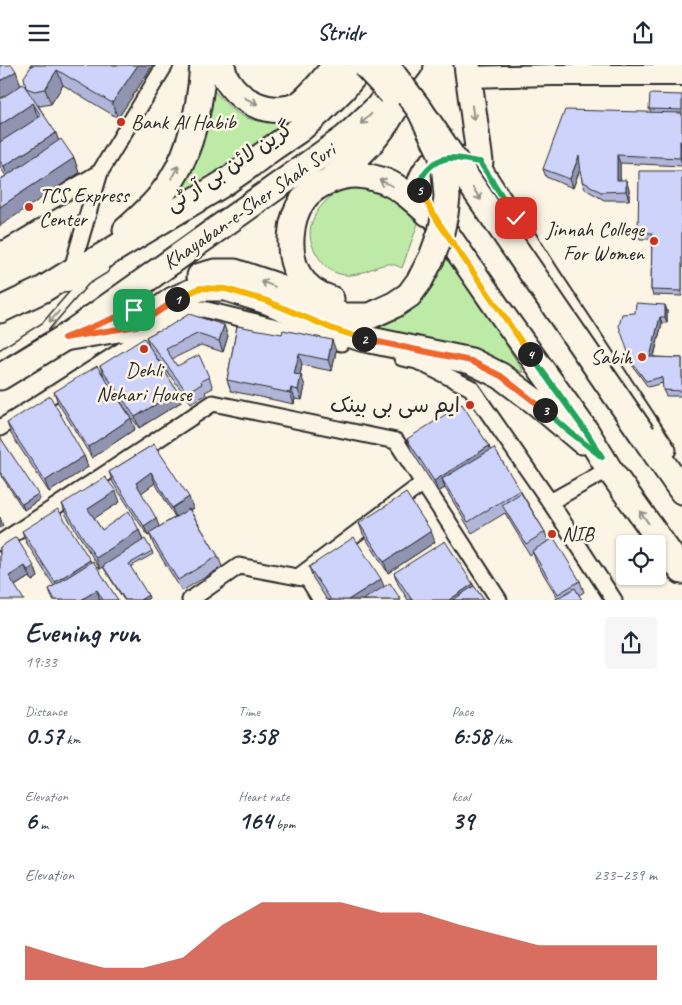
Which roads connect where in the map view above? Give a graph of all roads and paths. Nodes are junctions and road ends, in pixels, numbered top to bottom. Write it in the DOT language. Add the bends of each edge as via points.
graph roads {
  1 [pos="165,65"];
  2 [pos="203,65"];
  3 [pos="222,65"];
  4 [pos="335,65"];
  5 [pos="379,65"];
  6 [pos="401,66"];
  7 [pos="469,69"];
  8 [pos="365,70"];
  9 [pos="682,75"];
  10 [pos="420,111"];
  11 [pos="480,162"];
  12 [pos="100,172"];
  13 [pos="250,174"];
  14 [pos="331,179"];
  15 [pos="193,211"];
  16 [pos="439,223"];
  17 [pos="0,232"];
  18 [pos="84,273"];
  19 [pos="51,293"];
  20 [pos="8,310"];
  21 [pos="64,338"];
  22 [pos="0,355"];
  23 [pos="0,377"];
  24 [pos="0,428"];
  25 [pos="605,463"];
  26 [pos="682,471"];
  27 [pos="423,483"];
  28 [pos="682,491"];
  29 [pos="550,502"];
  30 [pos="0,543"];
  31 [pos="682,571"];
  32 [pos="298,577"];
  33 [pos="190,600"];
  34 [pos="321,600"];
  35 [pos="498,600"];
  36 [pos="614,600"];
  1 -- 12 [label="street"];
  18 -- 2 [label="main road, one-way" via="151,206 173,177 184,156 201,97"];
  3 -- 4 [label="main road, one-way" via="226,78 237,93 250,103 283,109 299,104"];
  5 -- 8 [label="lane"];
  6 -- 10 [label="main road, bridge"];
  6 -- 14 [label="main road" via="401,98 388,120 368,146"];
  6 -- 21 [label="main road, Khayaban-e-Sher Shah Suri, one-way" via="378,107 345,138"];
  7 -- 9 [label="street" via="560,75"];
  7 -- 11 [label="main road, one-way"];
  8 -- 14 [label="main road, bridge" via="409,116 428,151 435,185 430,232 400,287 384,297 365,303 344,303 321,296 298,273 291,247 294,219 303,199"];
  8 -- 18 [label="main road, Khayaban-e-Sher Shah Suri" via="299,131"];
  10 -- 21 [label="main road, one-way, bridge" via="441,153 447,197 445,214 432,257 420,280 409,295 394,305 370,316 344,316 254,278 235,272 215,272 191,278 134,310"];
  10 -- 28 [label="main road, one-way, bridge"];
  11 -- 16 [label="main road" via="448,158 437,161 426,170 419,189"];
  11 -- 26 [label="street"];
  12 -- 17 [label="street"];
  12 -- 18 [label="street"];
  13 -- 15 [label="lane, گرین لائن بی آر ٹی"];
  16 -- 14 [label="main road, one-way" via="386,182 364,175"];
  16 -- 25 [label="main road"];
  18 -- 20 [label="main road, Khayaban-e-Sher Shah Suri" via="42,290"];
  18 -- 22 [label="lane, one-way" via="45,327"];
  19 -- 20 [label="lane"];
  21 -- 23 [label="main road, Khayaban-e-Sher Shah Suri"];
  21 -- 25 [label="main road" via="137,326 173,301 200,288 226,289 267,301 361,338 471,361 501,376 537,403"];
  24 -- 29 [label="street" via="185,310 203,309 417,361 471,388"];
  25 -- 29 [label="street"];
  31 -- 25 [label="main road, one-way"];
  27 -- 30 [label="street" via="396,441 214,403"];
  27 -- 32 [label="street"];
  27 -- 35 [label="street"];
  29 -- 36 [label="street"];
  32 -- 33 [label="street" via="239,566"];
  32 -- 34 [label="street" via="308,579"];
}
